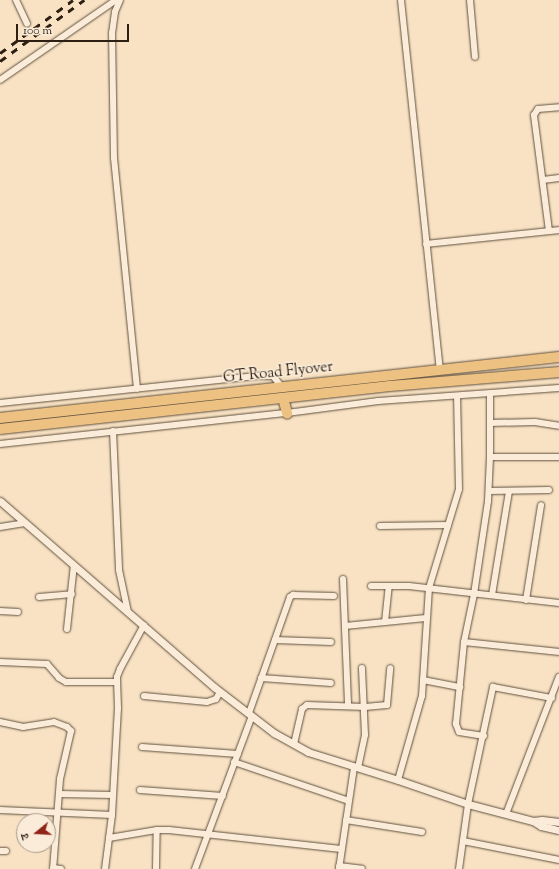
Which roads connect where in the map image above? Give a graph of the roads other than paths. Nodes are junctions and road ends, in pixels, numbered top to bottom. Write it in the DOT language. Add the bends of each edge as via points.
graph roads {
  1 [pos="16,0"];
  2 [pos="116,0"];
  3 [pos="120,0"];
  4 [pos="401,0"];
  5 [pos="470,0"];
  6 [pos="27,24"];
  7 [pos="475,57"];
  8 [pos="0,80"];
  9 [pos="559,107"];
  10 [pos="559,178"];
  11 [pos="543,180"];
  12 [pos="559,230"];
  13 [pos="548,231"];
  14 [pos="426,244"];
  15 [pos="559,357"];
  16 [pos="440,370"];
  17 [pos="559,372"];
  18 [pos="282,387"];
  19 [pos="559,388"];
  20 [pos="137,389"];
  21 [pos="490,394"];
  22 [pos="458,396"];
  23 [pos="283,398"];
  24 [pos="0,403"];
  25 [pos="287,413"];
  26 [pos="0,418"];
  27 [pos="490,423"];
  28 [pos="559,426"];
  29 [pos="0,429"];
  30 [pos="113,431"];
  31 [pos="0,444"];
  32 [pos="490,457"];
  33 [pos="559,457"];
  34 [pos="549,490"];
  35 [pos="489,491"];
  36 [pos="509,491"];
  37 [pos="0,501"];
  38 [pos="541,505"];
  39 [pos="25,523"];
  40 [pos="448,525"];
  41 [pos="380,526"];
  42 [pos="0,527"];
  43 [pos="74,565"];
  44 [pos="343,579"];
  45 [pos="371,586"];
  46 [pos="389,586"];
  47 [pos="429,588"];
  48 [pos="72,594"];
  49 [pos="474,594"];
  50 [pos="492,595"];
  51 [pos="334,596"];
  52 [pos="40,597"];
  53 [pos="526,600"];
  54 [pos="559,603"];
  55 [pos="0,611"];
  56 [pos="18,612"];
  57 [pos="128,612"];
  58 [pos="426,618"];
  59 [pos="385,622"];
  60 [pos="144,625"];
  61 [pos="345,626"];
  62 [pos="68,629"];
  63 [pos="276,640"];
  64 [pos="332,642"];
  65 [pos="464,642"];
  66 [pos="559,652"];
  67 [pos="0,662"];
  68 [pos="362,668"];
  69 [pos="390,668"];
  70 [pos="559,677"];
  71 [pos="261,678"];
  72 [pos="423,680"];
  73 [pos="117,682"];
  74 [pos="331,683"];
  75 [pos="460,687"];
  76 [pos="220,692"];
  77 [pos="144,696"];
  78 [pos="552,698"];
  79 [pos="348,706"];
  80 [pos="365,706"];
  81 [pos="250,715"];
  82 [pos="0,722"];
  83 [pos="484,736"];
  84 [pos="294,744"];
  85 [pos="142,747"];
  86 [pos="238,754"];
  87 [pos="234,762"];
  88 [pos="356,767"];
  89 [pos="398,780"];
  90 [pos="140,790"];
  91 [pos="59,794"];
  92 [pos="112,796"];
  93 [pos="223,796"];
  94 [pos="349,801"];
  95 [pos="468,804"];
  96 [pos="0,810"];
  97 [pos="58,811"];
  98 [pos="506,814"];
  99 [pos="112,815"];
  100 [pos="346,820"];
  101 [pos="533,821"];
  102 [pos="559,822"];
  103 [pos="157,830"];
  104 [pos="559,830"];
  105 [pos="422,832"];
  106 [pos="207,835"];
  107 [pos="109,838"];
  108 [pos="463,841"];
  109 [pos="341,849"];
  110 [pos="559,860"];
  111 [pos="339,867"];
  112 [pos="53,868"];
  113 [pos="61,869"];
  114 [pos="105,869"];
  115 [pos="156,869"];
  116 [pos="195,869"];
  117 [pos="362,869"];
  118 [pos="459,869"];
  1 -- 6 [label="street"];
  2 -- 8 [label="street"];
  3 -- 20 [label="street" via="115,12 112,33 114,158"];
  4 -- 14 [label="street"];
  5 -- 7 [label="street"];
  9 -- 11 [label="street" via="538,109 534,115"];
  10 -- 11 [label="street"];
  11 -- 13 [label="street"];
  12 -- 13 [label="street"];
  13 -- 14 [label="street"];
  14 -- 16 [label="street"];
  15 -- 16 [label="highway, GT Road Flyover"];
  16 -- 18 [label="highway, GT Road Flyover"];
  17 -- 23 [label="highway, GT Road Flyover"];
  18 -- 20 [label="street" via="273,376"];
  18 -- 26 [label="highway, GT Road Flyover"];
  19 -- 21 [label="street"];
  20 -- 24 [label="street"];
  21 -- 22 [label="street"];
  21 -- 27 [label="street"];
  22 -- 25 [label="street" via="378,401"];
  22 -- 40 [label="street" via="459,489"];
  23 -- 25 [label="highway"];
  23 -- 29 [label="highway, GT Road Flyover"];
  25 -- 30 [label="street"];
  27 -- 28 [label="street" via="535,422"];
  27 -- 32 [label="street"];
  30 -- 31 [label="street"];
  30 -- 57 [label="street" via="119,570"];
  32 -- 33 [label="street"];
  32 -- 35 [label="street"];
  34 -- 36 [label="street"];
  35 -- 36 [label="street"];
  35 -- 49 [label="street"];
  36 -- 50 [label="street"];
  37 -- 39 [label="street"];
  38 -- 53 [label="street"];
  39 -- 42 [label="street"];
  39 -- 43 [label="street"];
  40 -- 41 [label="street"];
  40 -- 47 [label="street"];
  43 -- 48 [label="street"];
  43 -- 57 [label="street"];
  44 -- 61 [label="street"];
  45 -- 46 [label="street"];
  46 -- 47 [label="street"];
  46 -- 59 [label="street"];
  47 -- 49 [label="street"];
  47 -- 58 [label="street"];
  48 -- 52 [label="street"];
  48 -- 62 [label="street"];
  49 -- 50 [label="street"];
  49 -- 65 [label="street"];
  50 -- 53 [label="street"];
  51 -- 63 [label="street" via="292,595"];
  53 -- 54 [label="street"];
  55 -- 56 [label="street"];
  57 -- 60 [label="street"];
  58 -- 59 [label="street"];
  58 -- 72 [label="street"];
  59 -- 61 [label="street"];
  60 -- 73 [label="street" via="120,669"];
  60 -- 76 [label="street"];
  61 -- 79 [label="street"];
  63 -- 64 [label="street"];
  63 -- 71 [label="street"];
  65 -- 66 [label="street"];
  65 -- 75 [label="street"];
  67 -- 73 [label="street" via="48,664 59,678 66,682"];
  68 -- 80 [label="street"];
  69 -- 80 [label="street" via="387,705"];
  70 -- 78 [label="street"];
  71 -- 74 [label="street"];
  71 -- 81 [label="street"];
  72 -- 75 [label="street"];
  72 -- 89 [label="street" via="419,706"];
  73 -- 92 [label="street" via="118,708"];
  75 -- 83 [label="street" via="457,730"];
  76 -- 77 [label="street" via="216,699 208,702"];
  76 -- 81 [label="street"];
  78 -- 83 [label="street" via="493,687"];
  78 -- 98 [label="street"];
  79 -- 80 [label="street"];
  79 -- 84 [label="street" via="304,706"];
  80 -- 88 [label="street" via="364,747"];
  81 -- 84 [label="street"];
  81 -- 86 [label="street"];
  82 -- 91 [label="street" via="23,727 54,722 70,728 72,734 60,779"];
  83 -- 95 [label="street"];
  84 -- 88 [label="street" via="308,752"];
  85 -- 86 [label="street"];
  86 -- 87 [label="street"];
  87 -- 93 [label="street"];
  87 -- 94 [label="street"];
  88 -- 89 [label="street"];
  88 -- 94 [label="street"];
  89 -- 95 [label="street"];
  90 -- 93 [label="street"];
  91 -- 92 [label="street"];
  91 -- 97 [label="street"];
  92 -- 99 [label="street"];
  93 -- 106 [label="street"];
  94 -- 100 [label="street"];
  95 -- 98 [label="street"];
  95 -- 108 [label="street"];
  96 -- 97 [label="street"];
  97 -- 99 [label="street"];
  97 -- 112 [label="street"];
  98 -- 101 [label="street"];
  99 -- 107 [label="street"];
  100 -- 105 [label="street"];
  100 -- 109 [label="street"];
  101 -- 102 [label="street"];
  101 -- 104 [label="street" via="541,826"];
  103 -- 106 [label="street"];
  103 -- 107 [label="street"];
  103 -- 115 [label="street"];
  106 -- 109 [label="street"];
  106 -- 116 [label="street"];
  107 -- 114 [label="street"];
  108 -- 110 [label="street"];
  108 -- 118 [label="street"];
  109 -- 111 [label="street"];
  111 -- 117 [label="street"];
  112 -- 113 [label="street"];
}
